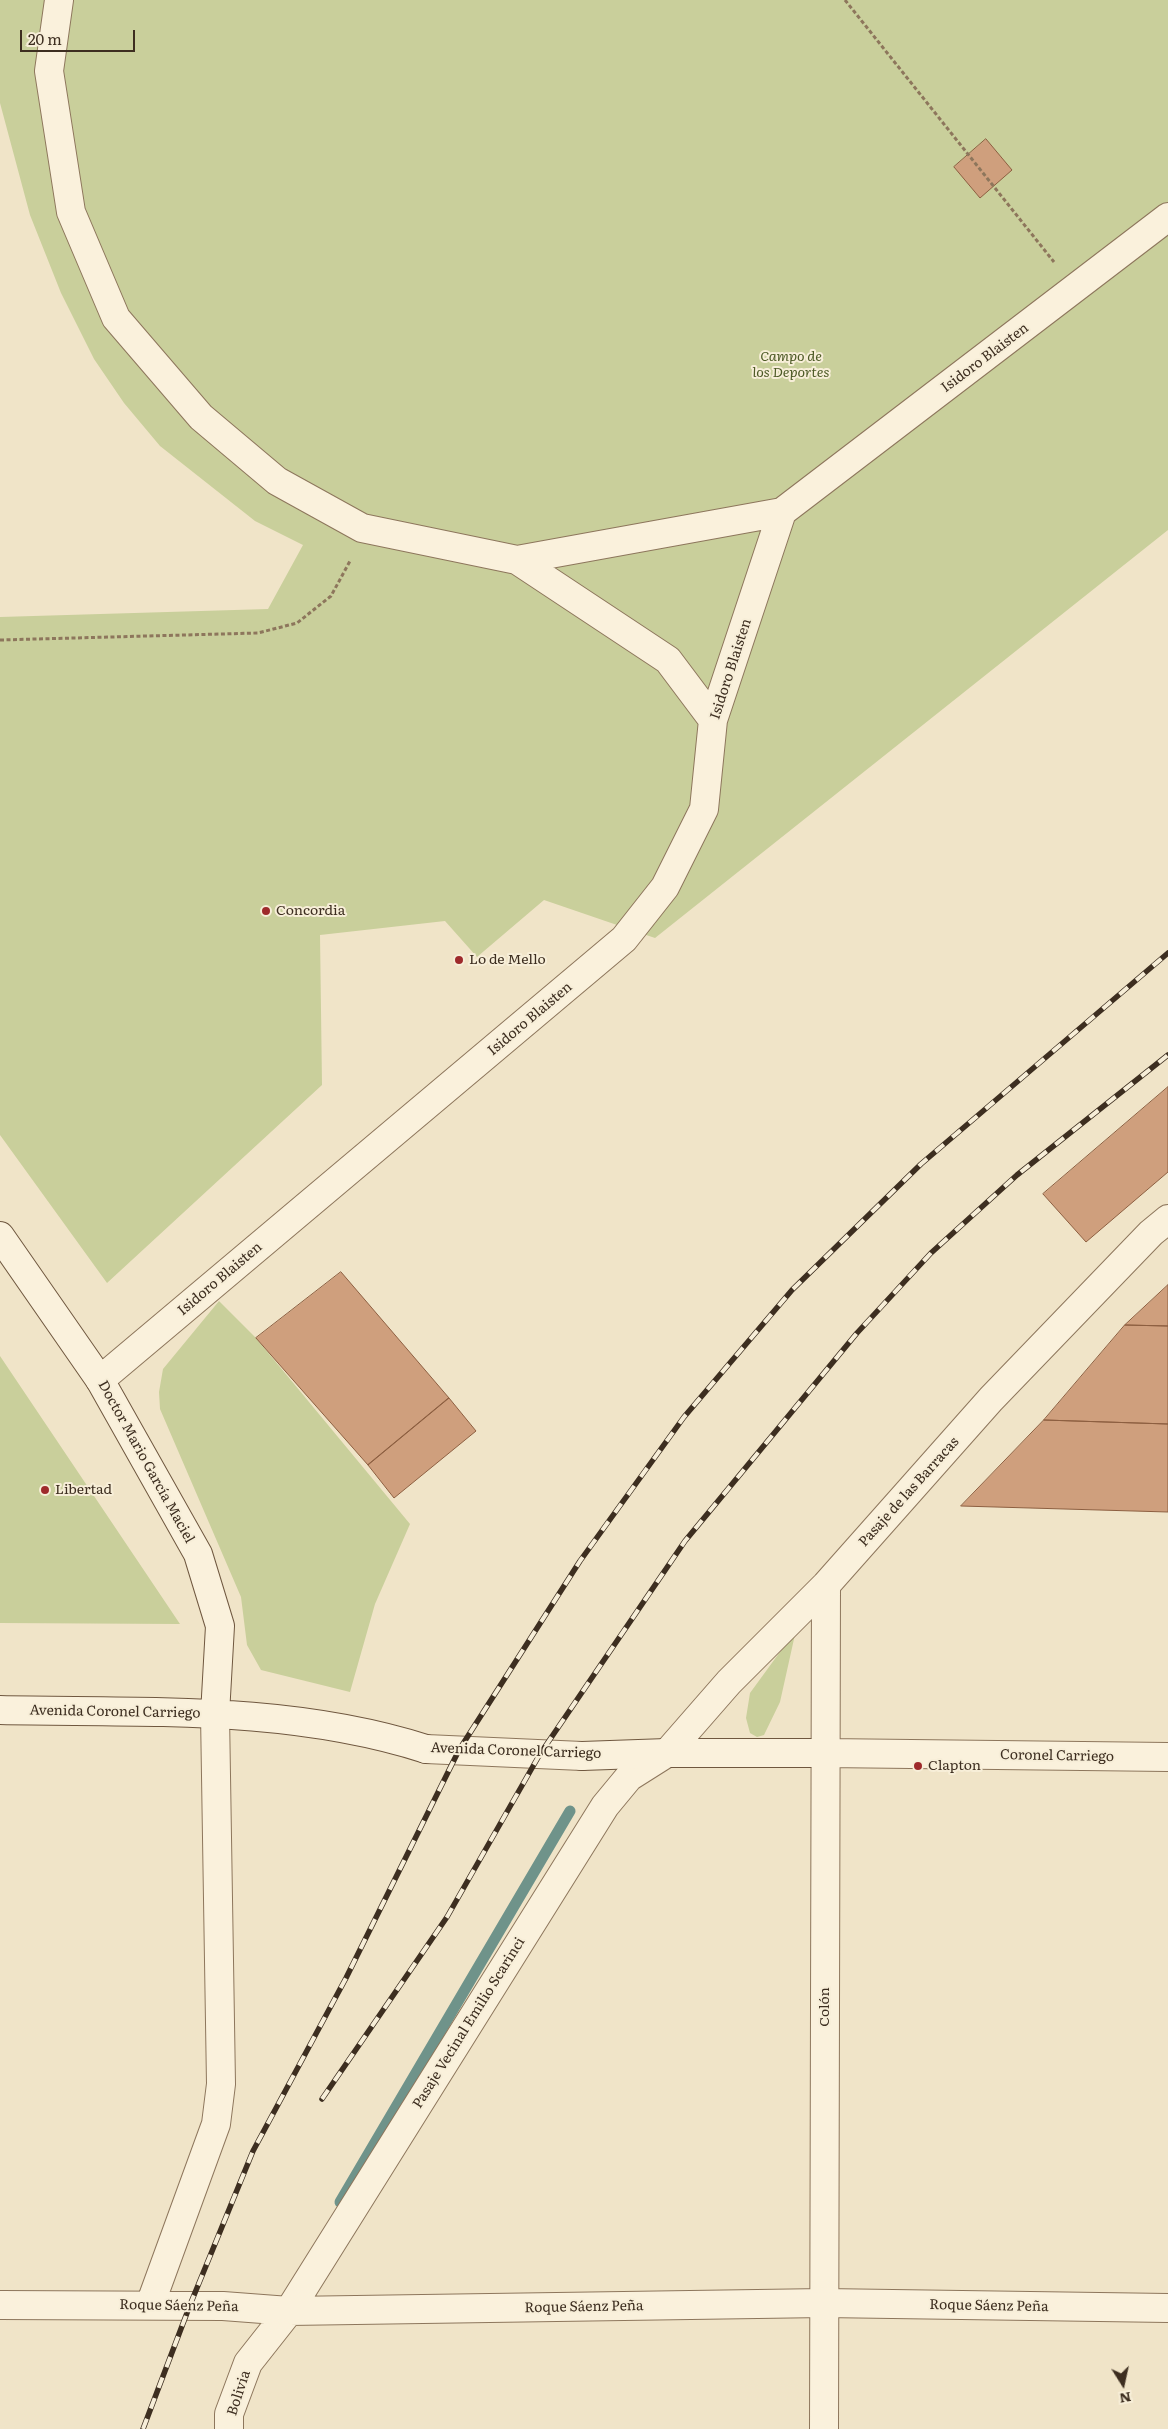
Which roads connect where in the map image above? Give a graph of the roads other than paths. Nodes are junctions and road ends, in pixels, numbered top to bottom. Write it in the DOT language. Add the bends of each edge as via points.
graph roads {
  1 [pos="59,0"];
  2 [pos="1168,218"];
  3 [pos="782,512"];
  4 [pos="517,560"];
  5 [pos="713,720"];
  6 [pos="1162,1227"];
  7 [pos="0,1236"];
  8 [pos="100,1380"];
  9 [pos="826,1585"];
  10 [pos="0,1710"];
  11 [pos="215,1714"];
  12 [pos="667,1753"];
  13 [pos="826,1753"];
  14 [pos="1168,1757"];
  15 [pos="824,2304"];
  16 [pos="0,2305"];
  17 [pos="150,2305"];
  18 [pos="1168,2308"];
  19 [pos="289,2311"];
  20 [pos="229,2429"];
  21 [pos="824,2429"];
  1 -- 4 [label="street" via="49,71 70,212 116,318 201,418 277,481 362,528"];
  2 -- 3 [label="street, Isidoro Blaisten"];
  3 -- 4 [label="street"];
  3 -- 5 [label="street, Isidoro Blaisten"];
  4 -- 5 [label="street" via="668,660"];
  5 -- 8 [label="street, Isidoro Blaisten" via="704,809 665,887 624,939"];
  6 -- 9 [label="street, Pasaje de las Barracas" via="991,1399"];
  7 -- 8 [label="street, Doctor Mario García Maciel"];
  8 -- 11 [label="street, Doctor Mario García Maciel" via="198,1554 220,1626"];
  9 -- 12 [label="street, Pasaje de las Barracas" via="729,1682"];
  9 -- 13 [label="street, Colón"];
  10 -- 11 [label="street, Avenida Coronel Carriego"];
  11 -- 12 [label="street, Avenida Coronel Carriego" via="275,1717 383,1735 426,1748 582,1756"];
  11 -- 17 [label="street, Doctor Mario García Maciel" via="221,2084 216,2124"];
  12 -- 13 [label="street, Avenida Coronel Carriego"];
  12 -- 19 [label="street, Pasaje Vecinal Emilio Scarinci" via="630,1777 605,1806"];
  13 -- 14 [label="street, Coronel Carriego"];
  13 -- 15 [label="street, Colón"];
  15 -- 18 [label="street, Roque Sáenz Peña"];
  15 -- 19 [label="street, Roque Sáenz Peña"];
  15 -- 21 [label="street, Colón"];
  16 -- 17 [label="street, Roque Sáenz Peña"];
  17 -- 19 [label="street, Roque Sáenz Peña"];
  19 -- 20 [label="street, Bolivia" via="248,2363 229,2414"];
}
